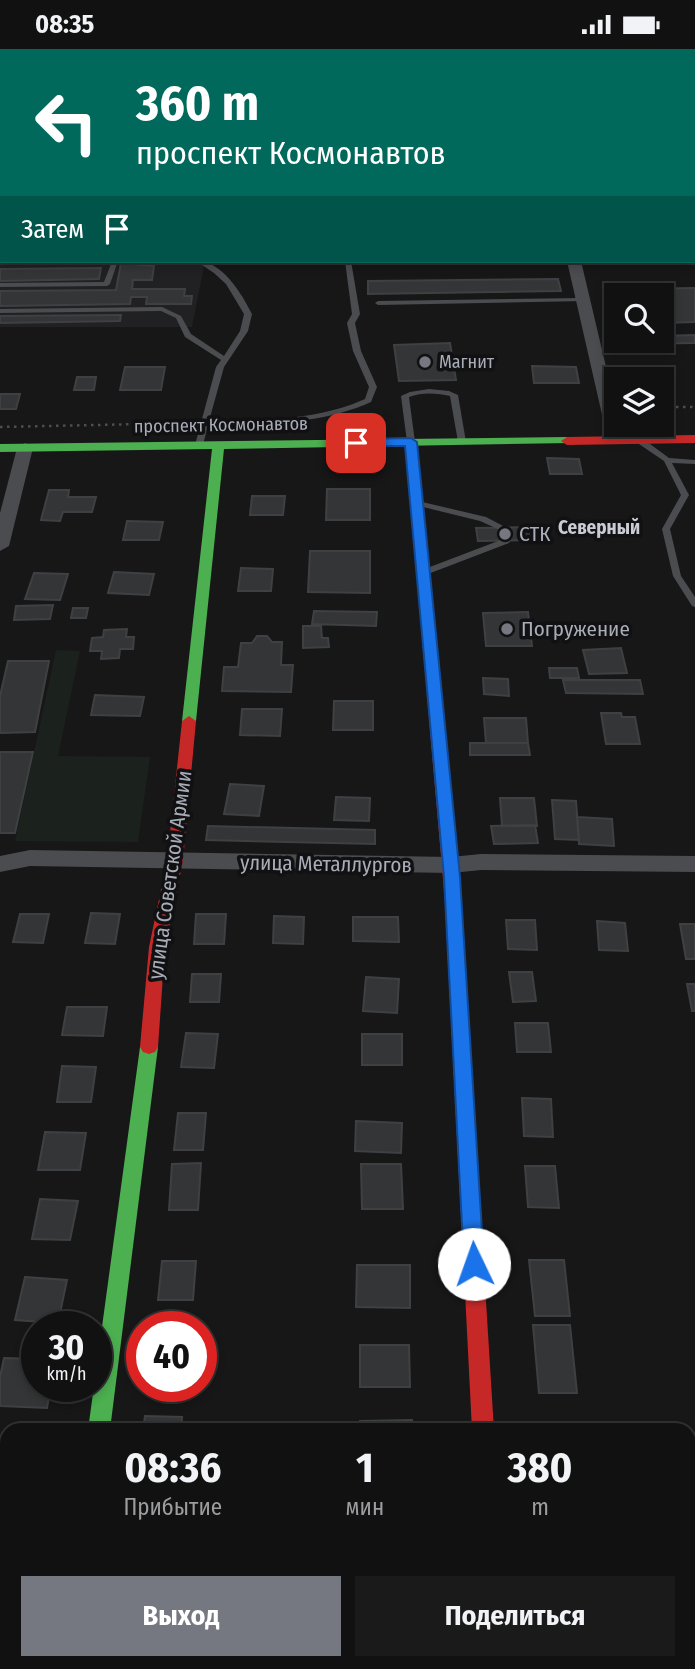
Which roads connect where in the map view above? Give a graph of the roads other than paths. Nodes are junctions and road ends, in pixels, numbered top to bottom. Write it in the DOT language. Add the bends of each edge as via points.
graph roads {
  1 [pos="514,49"];
  2 [pos="642,49"];
  3 [pos="113,263"];
  4 [pos="204,263"];
  5 [pos="348,263"];
  6 [pos="574,263"];
  7 [pos="0,285"];
  8 [pos="583,300"];
  9 [pos="377,303"];
  10 [pos="0,311"];
  11 [pos="224,359"];
  12 [pos="206,423"];
  13 [pos="695,439"];
  14 [pos="639,440"];
  15 [pos="618,441"];
  16 [pos="411,442"];
  17 [pos="462,442"];
  18 [pos="199,445"];
  19 [pos="218,445"];
  20 [pos="25,447"];
  21 [pos="0,448"];
  22 [pos="667,460"];
  23 [pos="695,462"];
  24 [pos="418,503"];
  25 [pos="503,528"];
  26 [pos="506,541"];
  27 [pos="0,546"];
  28 [pos="425,572"];
  29 [pos="695,604"];
  30 [pos="176,861"];
  31 [pos="0,864"];
  32 [pos="695,864"];
  33 [pos="451,866"];
  34 [pos="100,1423"];
  35 [pos="483,1423"];
  1 -- 2 [label="street"];
  3 -- 7 [label="lane" via="107,284"];
  4 -- 11 [label="lane" via="219,271 248,314 244,331"];
  5 -- 12 [label="lane" via="356,314 351,323 373,387 368,400 337,412 273,422"];
  6 -- 8 [label="street"];
  8 -- 9 [label="lane"];
  8 -- 15 [label="street"];
  10 -- 11 [label="lane" via="162,309 180,317 188,335"];
  11 -- 12 [label="lane"];
  12 -- 18 [label="lane"];
  13 -- 14 [label="street, проспект Космонавтов"];
  14 -- 15 [label="street, проспект Космонавтов"];
  14 -- 22 [label="lane"];
  15 -- 17 [label="street, проспект Космонавтов"];
  16 -- 17 [label="street, проспект Космонавтов"];
  16 -- 17 [label="lane" via="405,396 448,393 454,395"];
  16 -- 19 [label="street, проспект Космонавтов"];
  16 -- 24 [label="street"];
  18 -- 19 [label="street, проспект Космонавтов"];
  18 -- 20 [label="street, проспект Космонавтов"];
  19 -- 30 [label="street, улица Советской Армии"];
  20 -- 21 [label="street, проспект Космонавтов"];
  20 -- 27 [label="street"];
  22 -- 23 [label="lane"];
  22 -- 29 [label="lane" via="685,495 666,529 677,576"];
  24 -- 25 [label="lane"];
  24 -- 28 [label="street"];
  26 -- 28 [label="lane"];
  28 -- 33 [label="street"];
  30 -- 31 [label="street, улица Металлургов" via="30,858"];
  30 -- 33 [label="street, улица Металлургов"];
  30 -- 34 [label="street, улица Советской Армии" via="157,947 153,1018"];
  32 -- 33 [label="street, улица Металлургов" via="481,862"];
  33 -- 35 [label="street"];
}
